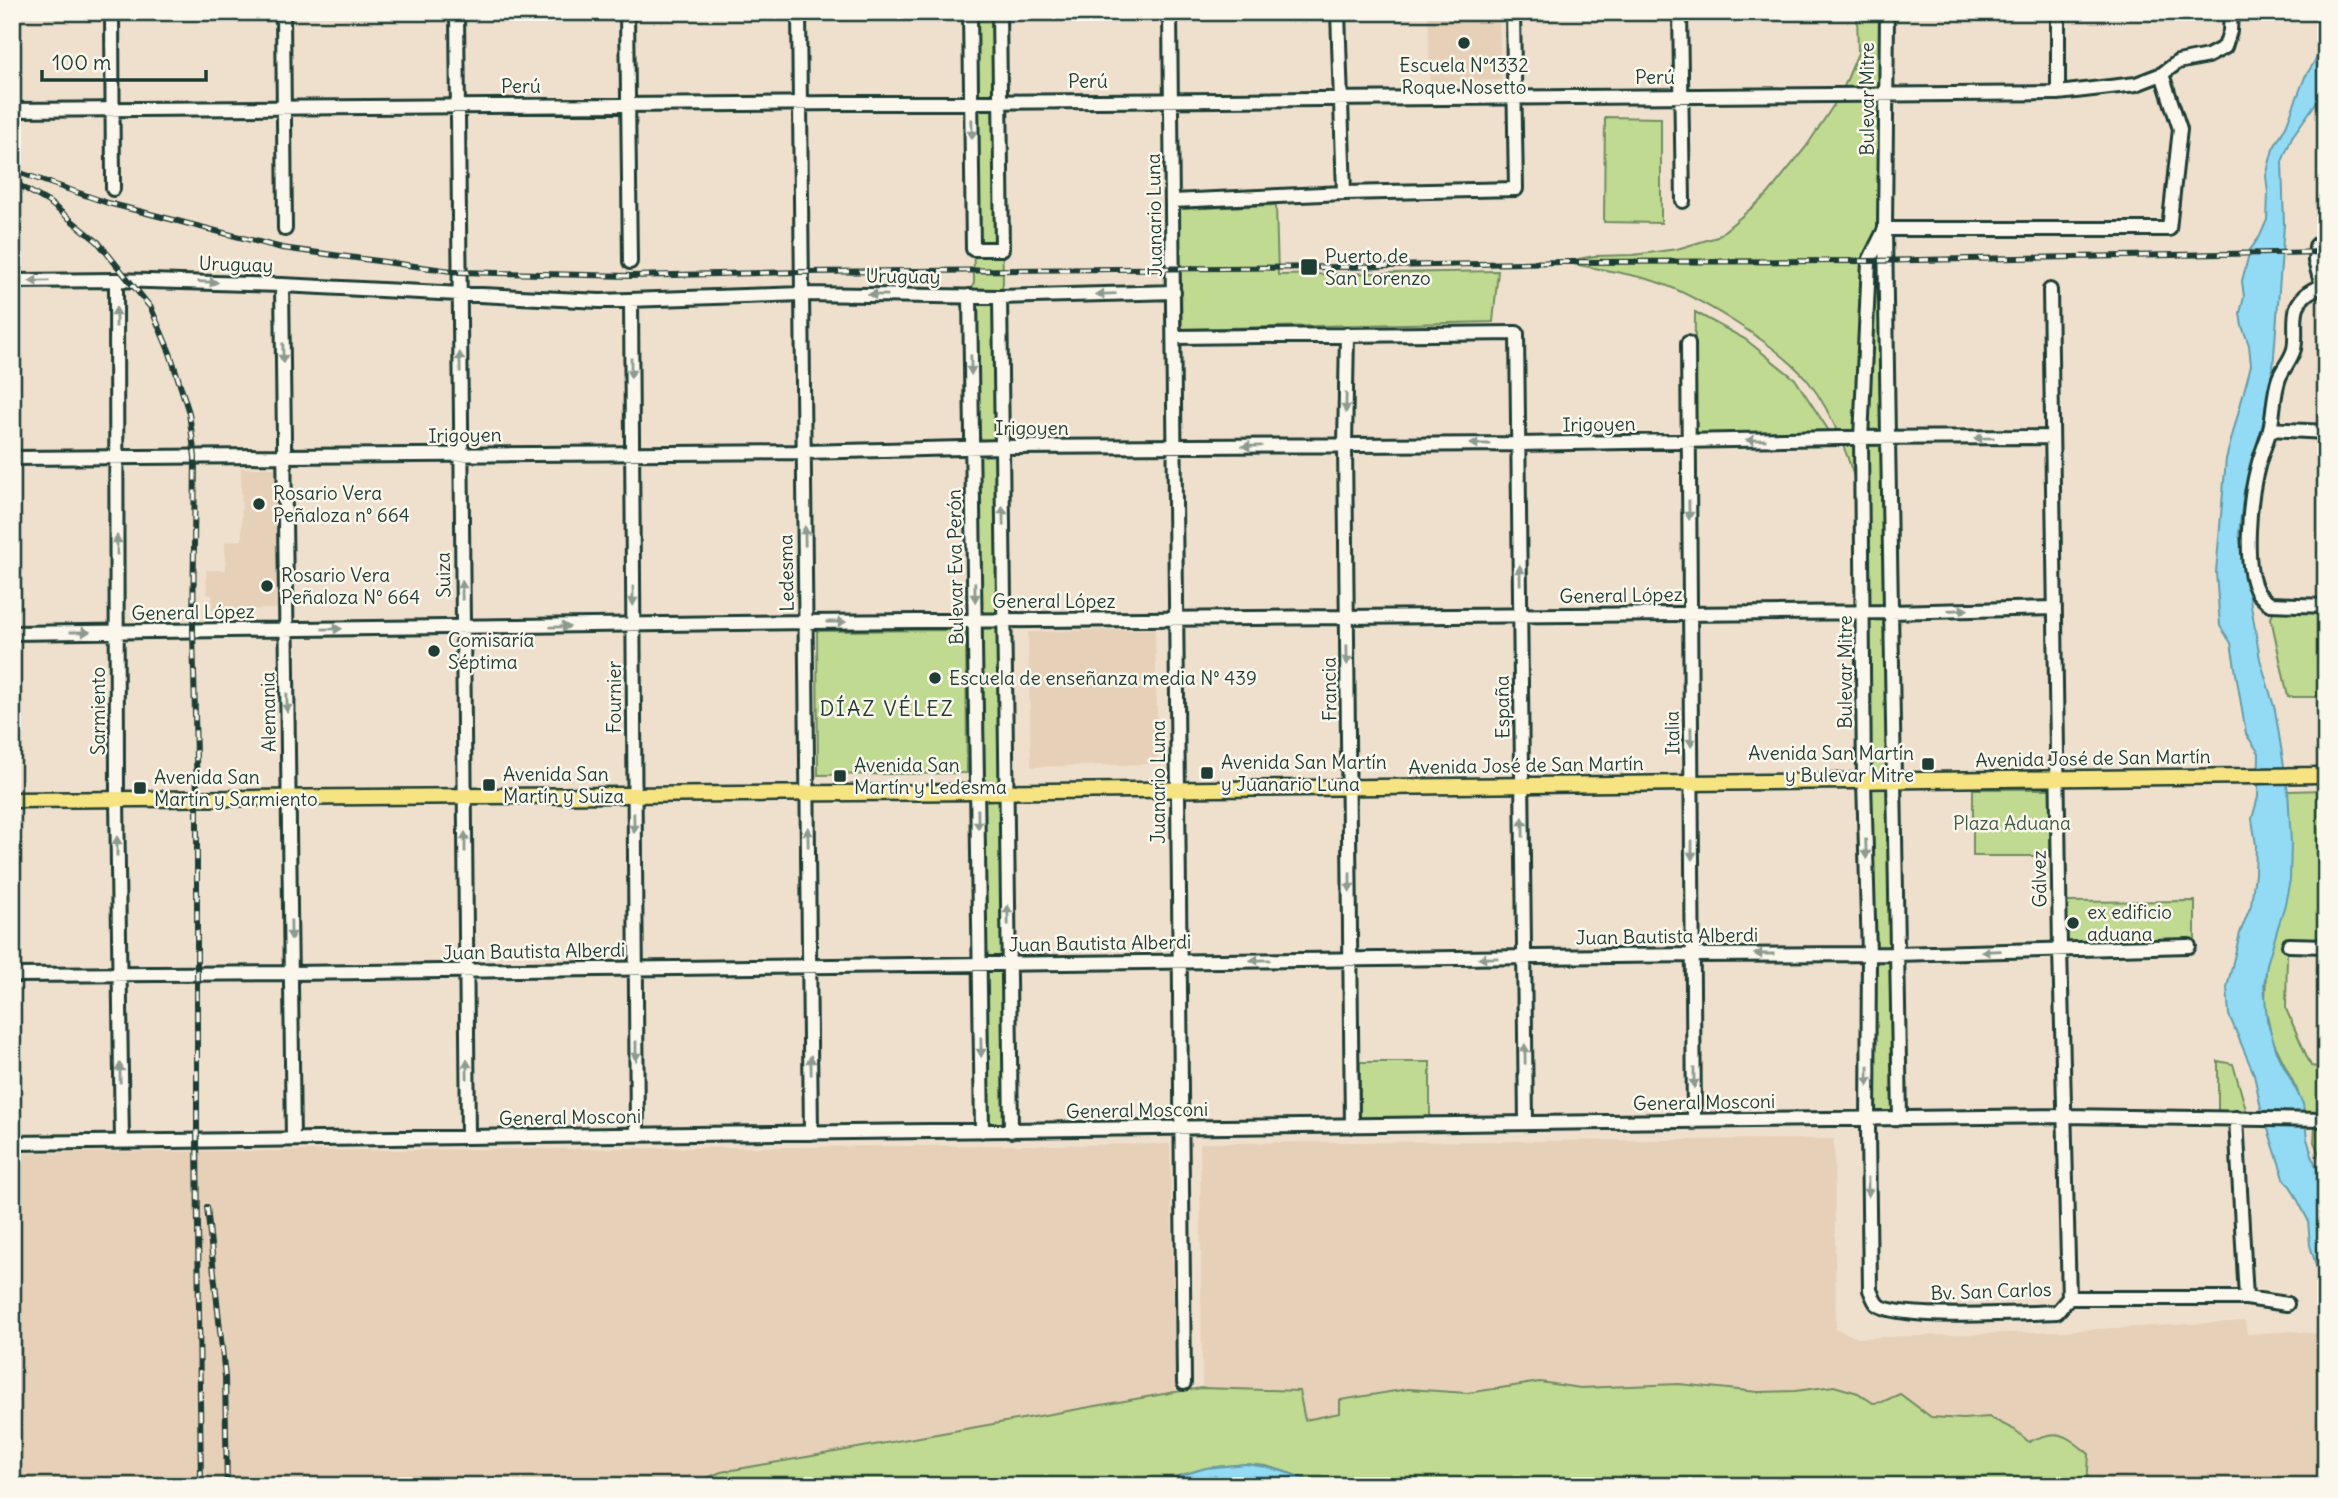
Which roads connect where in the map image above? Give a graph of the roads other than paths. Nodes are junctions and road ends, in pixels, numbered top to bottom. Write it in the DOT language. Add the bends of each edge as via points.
graph roads {
  1 [pos="112,12"];
  2 [pos="283,12"];
  3 [pos="457,12"];
  4 [pos="626,12"];
  5 [pos="799,12"];
  6 [pos="970,12"];
  7 [pos="999,12"];
  8 [pos="1170,12"];
  9 [pos="1338,12"];
  10 [pos="1513,12"];
  11 [pos="1680,12"];
  12 [pos="1887,12"];
  13 [pos="2058,12"];
  14 [pos="2231,12"];
  15 [pos="2162,74"];
  16 [pos="2058,93"];
  17 [pos="1888,94"];
  18 [pos="1682,96"];
  19 [pos="1515,97"];
  20 [pos="1340,99"];
  21 [pos="1171,100"];
  22 [pos="1000,101"];
  23 [pos="971,102"];
  24 [pos="800,103"];
  25 [pos="628,104"];
  26 [pos="458,106"];
  27 [pos="284,107"];
  28 [pos="112,109"];
  29 [pos="12,110"];
  30 [pos="113,189"];
  31 [pos="1344,193"];
  32 [pos="1172,201"];
  33 [pos="1683,201"];
  34 [pos="285,229"];
  35 [pos="1885,229"];
  36 [pos="2326,237"];
  37 [pos="630,262"];
  38 [pos="116,280"];
  39 [pos="12,281"];
  40 [pos="282,285"];
  41 [pos="2324,286"];
  42 [pos="2050,290"];
  43 [pos="459,292"];
  44 [pos="1174,292"];
  45 [pos="802,294"];
  46 [pos="970,296"];
  47 [pos="1000,297"];
  48 [pos="631,300"];
  49 [pos="1347,334"];
  50 [pos="1174,337"];
  51 [pos="1688,343"];
  52 [pos="2270,429"];
  53 [pos="2326,432"];
  54 [pos="2052,437"];
  55 [pos="1861,439"];
  56 [pos="1888,439"];
  57 [pos="1688,442"];
  58 [pos="1518,444"];
  59 [pos="1345,445"];
  60 [pos="1002,447"];
  61 [pos="1175,447"];
  62 [pos="973,448"];
  63 [pos="804,452"];
  64 [pos="631,453"];
  65 [pos="461,454"];
  66 [pos="284,456"];
  67 [pos="117,457"];
  68 [pos="12,458"];
  69 [pos="2326,606"];
  70 [pos="2054,608"];
  71 [pos="1864,611"];
  72 [pos="1890,612"];
  73 [pos="1690,613"];
  74 [pos="1520,615"];
  75 [pos="1347,617"];
  76 [pos="1176,619"];
  77 [pos="975,621"];
  78 [pos="806,622"];
  79 [pos="1004,622"];
  80 [pos="633,626"];
  81 [pos="463,628"];
  82 [pos="287,630"];
  83 [pos="117,632"];
  84 [pos="12,634"];
  85 [pos="2320,775"];
  86 [pos="2057,778"];
  87 [pos="1894,780"];
  88 [pos="1864,781"];
  89 [pos="1691,782"];
  90 [pos="1522,784"];
  91 [pos="1349,786"];
  92 [pos="1177,789"];
  93 [pos="1006,791"];
  94 [pos="978,792"];
  95 [pos="808,793"];
  96 [pos="634,795"];
  97 [pos="465,796"];
  98 [pos="289,798"];
  99 [pos="117,799"];
  100 [pos="12,800"];
  101 [pos="2289,945"];
  102 [pos="2189,946"];
  103 [pos="2326,946"];
  104 [pos="2060,949"];
  105 [pos="1869,954"];
  106 [pos="1896,954"];
  107 [pos="1693,955"];
  108 [pos="1524,957"];
  109 [pos="1350,959"];
  110 [pos="1179,961"];
  111 [pos="980,963"];
  112 [pos="1009,964"];
  113 [pos="810,966"];
  114 [pos="636,969"];
  115 [pos="466,971"];
  116 [pos="291,973"];
  117 [pos="12,975"];
  118 [pos="118,975"];
  119 [pos="2063,1116"];
  120 [pos="1868,1118"];
  121 [pos="2236,1118"];
  122 [pos="1900,1119"];
  123 [pos="2326,1120"];
  124 [pos="1526,1122"];
  125 [pos="1694,1122"];
  126 [pos="1352,1126"];
  127 [pos="1181,1128"];
  128 [pos="982,1131"];
  129 [pos="1011,1131"];
  130 [pos="811,1133"];
  131 [pos="637,1135"];
  132 [pos="468,1137"];
  133 [pos="293,1139"];
  134 [pos="122,1142"];
  135 [pos="12,1143"];
  136 [pos="1870,1290"];
  137 [pos="2069,1298"];
  138 [pos="2246,1298"];
  139 [pos="2287,1304"];
  140 [pos="1184,1383"];
  1 -- 28 [label="street"];
  2 -- 27 [label="street"];
  3 -- 26 [label="street, Suiza"];
  4 -- 25 [label="street"];
  5 -- 24 [label="street, Ledesma"];
  6 -- 23 [label="street"];
  7 -- 22 [label="street"];
  8 -- 21 [label="street, Juanario Luna"];
  9 -- 20 [label="street"];
  10 -- 19 [label="street"];
  11 -- 18 [label="street"];
  12 -- 17 [label="street, Bulevar Mitre"];
  13 -- 16 [label="street"];
  14 -- 15 [label="street, Perú" via="2225,47 2178,62"];
  15 -- 16 [label="street, Perú" via="2136,85"];
  15 -- 35 [label="street" via="2180,129 2169,229"];
  16 -- 17 [label="street, Perú"];
  17 -- 18 [label="street, Perú"];
  17 -- 35 [label="street, Bulevar Mitre"];
  18 -- 19 [label="street, Perú"];
  18 -- 33 [label="street"];
  19 -- 20 [label="street, Perú"];
  19 -- 31 [label="street" via="1516,189"];
  20 -- 21 [label="street, Perú"];
  20 -- 31 [label="street"];
  21 -- 22 [label="street, Perú"];
  21 -- 32 [label="street, Juanario Luna"];
  22 -- 23 [label="street, Perú"];
  23 -- 22 [label="street, one-way" via="973,249 1002,249"];
  23 -- 24 [label="street, Perú"];
  24 -- 25 [label="street, Perú"];
  24 -- 45 [label="street, Ledesma"];
  25 -- 26 [label="street, Perú"];
  25 -- 37 [label="street"];
  26 -- 27 [label="street, Perú"];
  26 -- 43 [label="street, Suiza"];
  27 -- 28 [label="street, Perú"];
  27 -- 34 [label="street"];
  28 -- 29 [label="street, Perú"];
  28 -- 30 [label="street"];
  31 -- 32 [label="street"];
  32 -- 44 [label="street, Juanario Luna"];
  35 -- 55 [label="street, Bulevar Mitre" via="1869,261"];
  35 -- 56 [label="street, Bulevar Mitre"];
  36 -- 41 [label="street" via="2316,246 2315,261"];
  38 -- 39 [label="street, Uruguay, one-way"];
  38 -- 40 [label="street, Uruguay, one-way"];
  67 -- 38 [label="street, Sarmiento, one-way"];
  40 -- 43 [label="street, Uruguay"];
  40 -- 66 [label="street, Alemania, one-way"];
  41 -- 52 [label="street" via="2304,295 2297,308 2294,349 2280,377"];
  42 -- 54 [label="street, Gálvez"];
  43 -- 48 [label="street, Uruguay"];
  65 -- 43 [label="street, Suiza, one-way"];
  44 -- 47 [label="street, Uruguay, one-way"];
  44 -- 50 [label="street, Juanario Luna"];
  46 -- 45 [label="street, Uruguay, one-way"];
  45 -- 48 [label="street, Uruguay"];
  45 -- 63 [label="street, Ledesma"];
  46 -- 47 [label="street, Uruguay"];
  46 -- 62 [label="street, Bulevar Eva Perón, one-way"];
  47 -- 60 [label="street"];
  48 -- 64 [label="street, Fournier, one-way"];
  49 -- 50 [label="street"];
  49 -- 58 [label="street, España" via="1517,333"];
  49 -- 59 [label="street, Francia, one-way"];
  50 -- 61 [label="street, Juanario Luna"];
  51 -- 57 [label="street, Italia"];
  52 -- 53 [label="street"];
  52 -- 69 [label="street" via="2251,499 2249,536 2257,591 2270,604"];
  54 -- 56 [label="street, Irigoyen, one-way"];
  54 -- 70 [label="street, Gálvez"];
  55 -- 56 [label="street, Irigoyen"];
  55 -- 57 [label="street, Irigoyen, one-way"];
  55 -- 71 [label="street, Bulevar Mitre"];
  56 -- 72 [label="street, Bulevar Mitre"];
  57 -- 58 [label="street, Irigoyen"];
  57 -- 73 [label="street, Italia, one-way"];
  58 -- 59 [label="street, Irigoyen, one-way"];
  74 -- 58 [label="street, España, one-way"];
  59 -- 61 [label="street, Irigoyen, one-way"];
  59 -- 75 [label="street, Francia"];
  60 -- 61 [label="street, Irigoyen"];
  60 -- 62 [label="street, Irigoyen"];
  79 -- 60 [label="street, one-way"];
  61 -- 76 [label="street, Juanario Luna"];
  62 -- 63 [label="street, Irigoyen"];
  62 -- 77 [label="street, Bulevar Eva Perón, one-way"];
  63 -- 64 [label="street, Irigoyen"];
  78 -- 63 [label="street, Ledesma, one-way"];
  64 -- 65 [label="street, Irigoyen"];
  64 -- 80 [label="street, Fournier, one-way"];
  65 -- 66 [label="street, Irigoyen"];
  81 -- 65 [label="street, Suiza, one-way"];
  66 -- 67 [label="street, Irigoyen"];
  66 -- 82 [label="street, Alemania"];
  67 -- 68 [label="street, Irigoyen"];
  83 -- 67 [label="street, Sarmiento, one-way"];
  72 -- 70 [label="street, General López, one-way"];
  70 -- 86 [label="street, Gálvez"];
  71 -- 72 [label="street, General López"];
  71 -- 73 [label="street, General López"];
  71 -- 88 [label="street, Bulevar Mitre"];
  72 -- 87 [label="street, Bulevar Mitre"];
  73 -- 74 [label="street, General López"];
  73 -- 89 [label="street, Italia, one-way"];
  74 -- 75 [label="street, General López"];
  74 -- 90 [label="street, España"];
  75 -- 76 [label="street, General López"];
  75 -- 91 [label="street, Francia, one-way"];
  76 -- 79 [label="street, General López"];
  76 -- 92 [label="street, Juanario Luna"];
  78 -- 77 [label="street, General López, one-way"];
  77 -- 79 [label="street, General López"];
  77 -- 94 [label="street, Bulevar Eva Perón"];
  78 -- 80 [label="street, General López"];
  78 -- 95 [label="street, Ledesma"];
  79 -- 93 [label="street"];
  81 -- 80 [label="street, General López, one-way"];
  80 -- 96 [label="street, Fournier"];
  82 -- 81 [label="street, General López, one-way"];
  81 -- 97 [label="street, Suiza"];
  82 -- 83 [label="street, General López"];
  82 -- 98 [label="street, Alemania, one-way"];
  84 -- 83 [label="street, General López, one-way"];
  83 -- 99 [label="street, Sarmiento"];
  85 -- 86 [label="main road, Avenida José de San Martín"];
  86 -- 87 [label="main road, Avenida José de San Martín"];
  86 -- 104 [label="street, Gálvez"];
  87 -- 88 [label="main road, Avenida José de San Martín"];
  87 -- 106 [label="street, Bulevar Mitre"];
  88 -- 89 [label="main road, Avenida José de San Martín"];
  88 -- 105 [label="street, Bulevar Mitre, one-way"];
  89 -- 90 [label="main road, Avenida José de San Martín"];
  89 -- 107 [label="street, Italia, one-way"];
  90 -- 91 [label="main road, Avenida José de San Martín"];
  108 -- 90 [label="street, España, one-way"];
  91 -- 92 [label="main road, Avenida José de San Martín"];
  91 -- 109 [label="street, Francia, one-way"];
  92 -- 93 [label="main road, Avenida José de San Martín"];
  92 -- 110 [label="street, Juanario Luna"];
  93 -- 94 [label="main road, Avenida José de San Martín"];
  112 -- 93 [label="street, one-way"];
  94 -- 95 [label="main road, Avenida José de San Martín"];
  94 -- 111 [label="street, Bulevar Eva Perón, one-way"];
  95 -- 96 [label="main road, Avenida José de San Martín"];
  113 -- 95 [label="street, Ledesma, one-way"];
  96 -- 97 [label="main road, Avenida José de San Martín"];
  96 -- 114 [label="street, Fournier, one-way"];
  97 -- 98 [label="main road, Avenida José de San Martín"];
  115 -- 97 [label="street, Suiza, one-way"];
  98 -- 99 [label="main road, Avenida José de San Martín"];
  98 -- 116 [label="street, Alemania, one-way"];
  99 -- 100 [label="main road, Avenida José de San Martín"];
  118 -- 99 [label="street, Sarmiento, one-way"];
  101 -- 103 [label="street"];
  102 -- 104 [label="street, Juan Bautista Alberdi"];
  104 -- 106 [label="street, Juan Bautista Alberdi, one-way"];
  104 -- 119 [label="street, Gálvez"];
  105 -- 106 [label="street, Juan Bautista Alberdi"];
  105 -- 107 [label="street, Juan Bautista Alberdi, one-way"];
  105 -- 120 [label="street, Bulevar Mitre, one-way"];
  106 -- 122 [label="street, Bulevar Mitre"];
  107 -- 108 [label="street, Juan Bautista Alberdi"];
  107 -- 125 [label="street, Italia, one-way"];
  108 -- 109 [label="street, Juan Bautista Alberdi, one-way"];
  124 -- 108 [label="street, España, one-way"];
  109 -- 110 [label="street, Juan Bautista Alberdi, one-way"];
  109 -- 126 [label="street, Francia"];
  110 -- 112 [label="street, Juan Bautista Alberdi"];
  110 -- 127 [label="street, Juanario Luna"];
  111 -- 112 [label="street, Juan Bautista Alberdi"];
  111 -- 113 [label="street, Juan Bautista Alberdi"];
  111 -- 128 [label="street, Bulevar Eva Perón, one-way"];
  112 -- 129 [label="street"];
  113 -- 114 [label="street, Juan Bautista Alberdi"];
  130 -- 113 [label="street, Ledesma, one-way"];
  114 -- 115 [label="street, Juan Bautista Alberdi"];
  114 -- 131 [label="street, Fournier, one-way"];
  115 -- 116 [label="street, Juan Bautista Alberdi"];
  132 -- 115 [label="street, Suiza, one-way"];
  116 -- 118 [label="street, Juan Bautista Alberdi"];
  116 -- 133 [label="street, Alemania"];
  117 -- 118 [label="street, Juan Bautista Alberdi"];
  134 -- 118 [label="street, Sarmiento, one-way"];
  119 -- 121 [label="street, General Mosconi"];
  119 -- 122 [label="street, General Mosconi"];
  119 -- 137 [label="street, Gálvez"];
  120 -- 122 [label="street, General Mosconi"];
  120 -- 125 [label="street, General Mosconi"];
  120 -- 136 [label="street, Bulevar Mitre, one-way"];
  121 -- 123 [label="street, General Mosconi"];
  121 -- 138 [label="street"];
  124 -- 125 [label="street, General Mosconi"];
  124 -- 126 [label="street, General Mosconi"];
  126 -- 127 [label="street, General Mosconi"];
  127 -- 129 [label="street, General Mosconi"];
  127 -- 140 [label="street, Juanario Luna"];
  128 -- 129 [label="street, General Mosconi"];
  128 -- 130 [label="street, General Mosconi"];
  130 -- 131 [label="street, General Mosconi"];
  131 -- 132 [label="street, General Mosconi"];
  132 -- 133 [label="street, General Mosconi"];
  133 -- 134 [label="street, General Mosconi"];
  134 -- 135 [label="street, General Mosconi"];
  136 -- 137 [label="street, Bv. San Carlos" via="1877,1304 1895,1312 2057,1312"];
  137 -- 138 [label="street, Bv. San Carlos"];
  138 -- 139 [label="street, Bv. San Carlos"];
}
